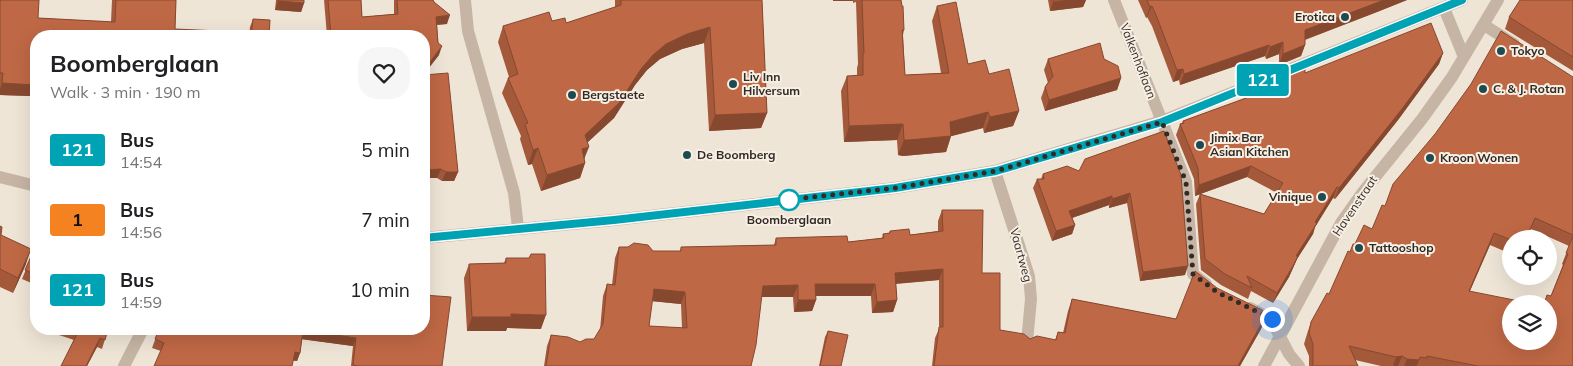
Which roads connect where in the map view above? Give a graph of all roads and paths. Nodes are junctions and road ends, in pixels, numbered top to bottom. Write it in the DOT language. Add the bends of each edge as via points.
graph roads {
  1 [pos="465,0"];
  2 [pos="1114,0"];
  3 [pos="1462,0"];
  4 [pos="1498,0"];
  5 [pos="1444,8"];
  6 [pos="1489,28"];
  7 [pos="1525,51"];
  8 [pos="1464,57"];
  9 [pos="1162,122"];
  10 [pos="996,171"];
  11 [pos="0,177"];
  12 [pos="30,184"];
  13 [pos="518,228"];
  14 [pos="430,237"];
  15 [pos="1217,292"];
  16 [pos="1240,304"];
  17 [pos="140,335"];
  18 [pos="1280,335"];
  19 [pos="1027,342"];
  20 [pos="124,366"];
  21 [pos="1264,366"];
  22 [pos="1299,366"];
  1 -- 13 [label="street" via="468,31 514,193"];
  2 -- 9 [label="street, Valkenhoflaan"];
  3 -- 5 [label="street"];
  4 -- 6 [label="street, Havenstraat"];
  5 -- 8 [label="street"];
  5 -- 9 [label="street"];
  6 -- 7 [label="street"];
  6 -- 8 [label="street, Havenstraat"];
  8 -- 18 [label="street, Havenstraat" via="1422,119 1341,223"];
  9 -- 10 [label="street"];
  9 -- 15 [label="street, Valkenhoflaan" via="1186,182 1193,274"];
  10 -- 13 [label="street" via="895,188"];
  10 -- 19 [label="street, Vaartweg" via="1029,276 1031,299"];
  11 -- 12 [label="street"];
  13 -- 14 [label="street"];
  16 -- 18 [label="street" via="1272,319"];
  17 -- 20 [label="street"];
  18 -- 21 [label="street, Havenstraat"];
  18 -- 22 [label="street"];
}
